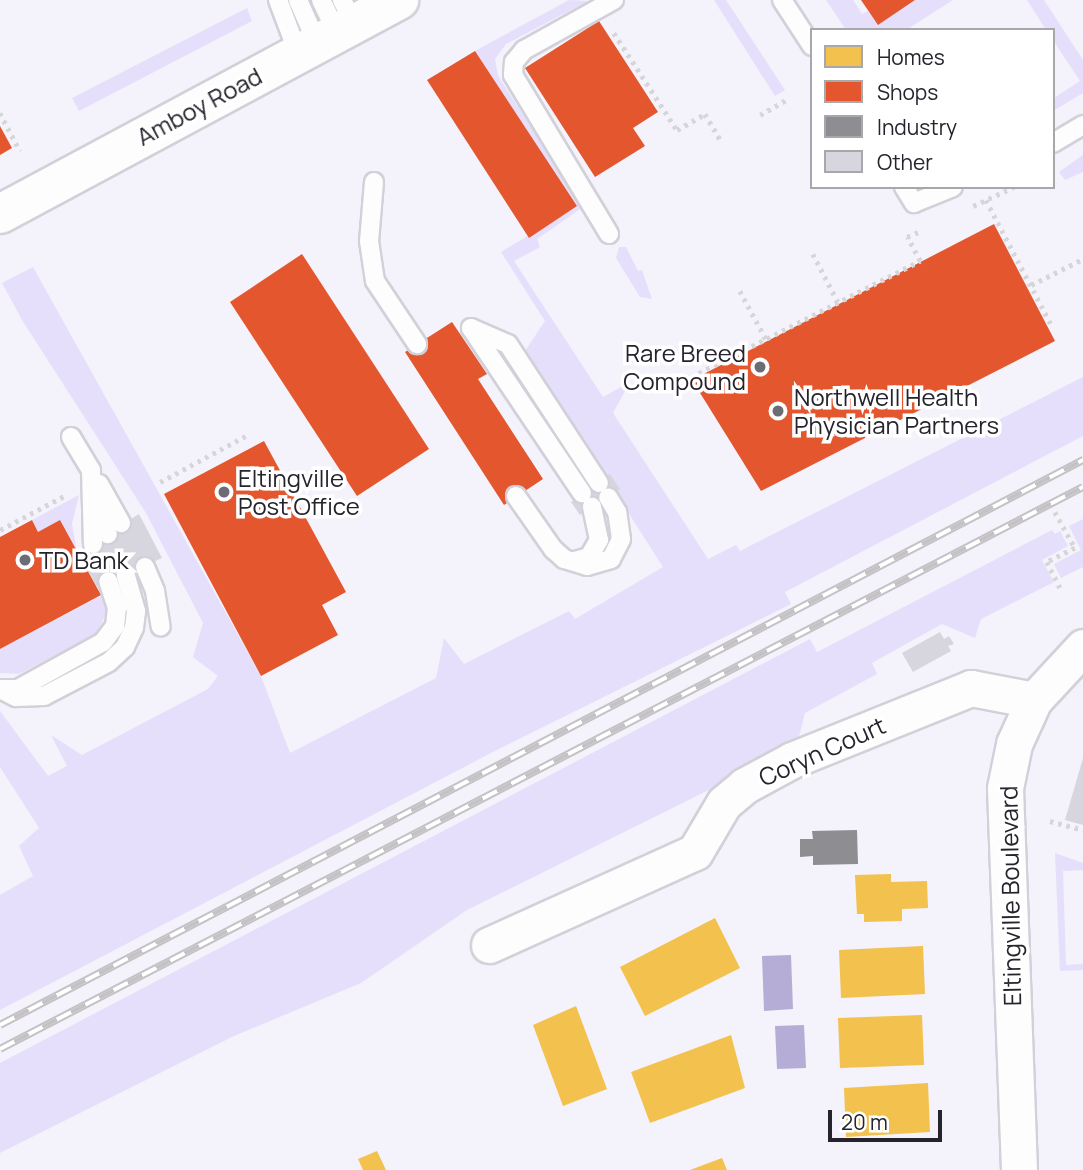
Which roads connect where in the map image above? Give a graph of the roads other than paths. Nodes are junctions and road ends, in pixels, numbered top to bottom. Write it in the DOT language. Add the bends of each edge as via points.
graph roads {
  1 [pos="278,0"];
  2 [pos="298,0"];
  3 [pos="399,0"];
  4 [pos="614,0"];
  5 [pos="782,0"];
  6 [pos="328,26"];
  7 [pos="810,43"];
  8 [pos="1083,125"];
  9 [pos="1055,142"];
  10 [pos="374,182"];
  11 [pos="905,189"];
  12 [pos="948,189"];
  13 [pos="0,214"];
  14 [pos="609,234"];
  15 [pos="417,344"];
  16 [pos="71,437"];
  17 [pos="91,470"];
  18 [pos="516,496"];
  19 [pos="564,559"];
  20 [pos="145,567"];
  21 [pos="126,575"];
  22 [pos="108,581"];
  23 [pos="161,627"];
  24 [pos="1083,647"];
  25 [pos="0,689"];
  26 [pos="1034,701"];
  27 [pos="489,945"];
  28 [pos="1019,1170"];
  1 -- 6 [label="lane"];
  2 -- 6 [label="lane"];
  3 -- 6 [label="main road, Amboy Road"];
  4 -- 14 [label="lane" via="524,50 514,62 513,75"];
  5 -- 7 [label="lane"];
  6 -- 13 [label="main road, Amboy Road"];
  8 -- 9 [label="lane"];
  10 -- 15 [label="lane" via="369,241 375,281"];
  11 -- 12 [label="lane" via="914,203"];
  16 -- 17 [label="lane"];
  17 -- 17 [label="lane" via="107,534"];
  18 -- 19 [label="lane"];
  19 -- 19 [label="lane" via="587,566 611,559 618,550 620,526 603,490 508,344 471,328 587,500 600,531 596,550 582,560"];
  20 -- 23 [label="lane"];
  21 -- 25 [label="lane" via="136,611 134,628 125,647 109,662 44,696 16,697"];
  22 -- 25 [label="lane" via="117,608 115,625 103,642 18,689"];
  24 -- 26 [label="street, Eltingville Boulevard"];
  26 -- 27 [label="street, Coryn Court" via="971,688 792,761 744,786 724,803 695,852"];
  26 -- 28 [label="street, Eltingville Boulevard" via="1014,744 1005,788"];
}
